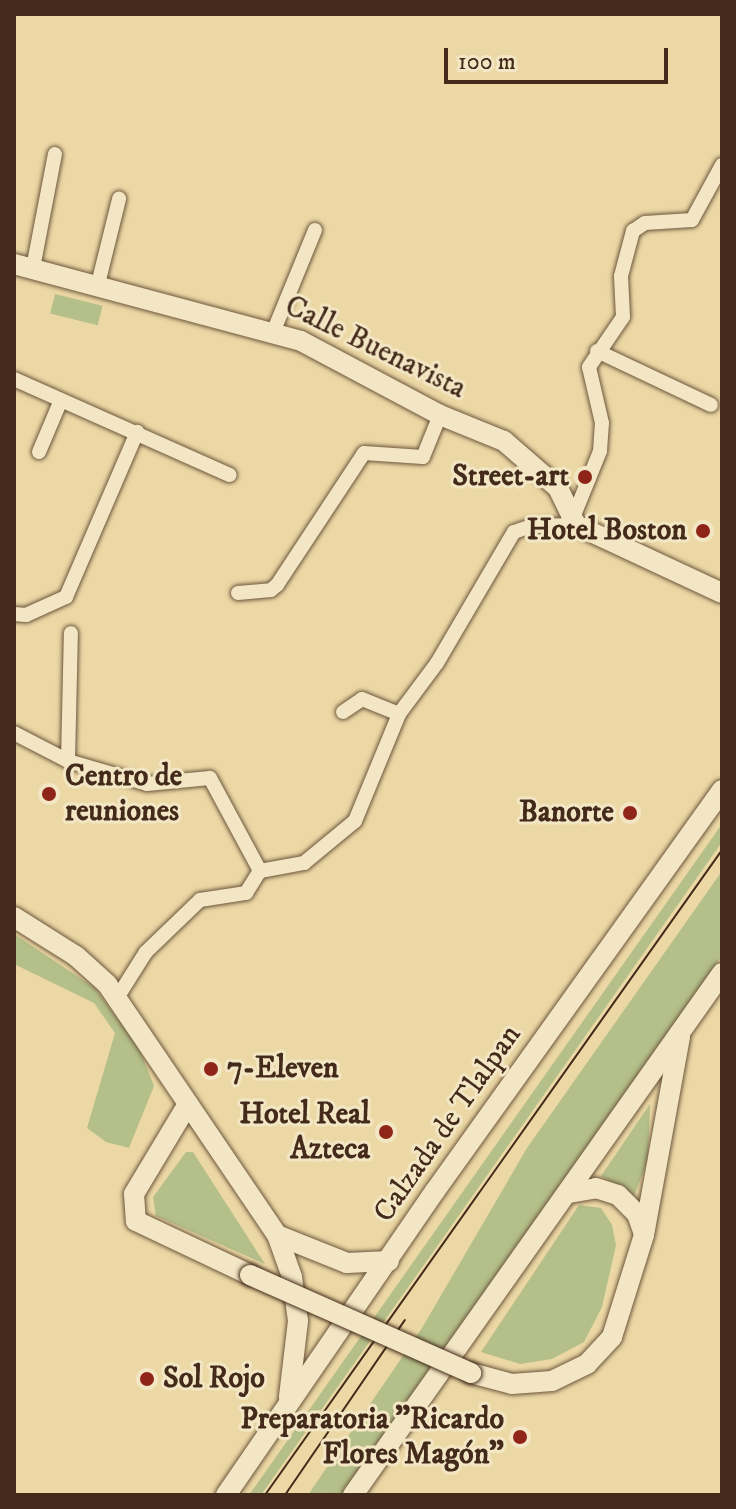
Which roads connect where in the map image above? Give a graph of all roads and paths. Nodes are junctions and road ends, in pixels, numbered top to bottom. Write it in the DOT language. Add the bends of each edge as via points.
graph roads {
  1 [pos="55,154"];
  2 [pos="720,174"];
  3 [pos="119,199"];
  4 [pos="315,230"];
  5 [pos="23,266"];
  6 [pos="98,284"];
  7 [pos="274,330"];
  8 [pos="597,351"];
  9 [pos="14,379"];
  10 [pos="61,400"];
  11 [pos="711,405"];
  12 [pos="440,415"];
  13 [pos="137,432"];
  14 [pos="39,452"];
  15 [pos="230,475"];
  16 [pos="575,519"];
  17 [pos="238,593"];
  18 [pos="722,593"];
  19 [pos="14,614"];
  20 [pos="71,633"];
  21 [pos="343,712"];
  22 [pos="399,714"];
  23 [pos="14,733"];
  24 [pos="68,761"];
  25 [pos="722,790"];
  26 [pos="260,871"];
  27 [pos="14,917"];
  28 [pos="722,973"];
  29 [pos="117,998"];
  30 [pos="681,1032"];
  31 [pos="188,1104"];
  32 [pos="569,1193"];
  33 [pos="277,1235"];
  34 [pos="644,1235"];
  35 [pos="389,1261"];
  36 [pos="284,1413"];
  37 [pos="226,1495"];
  38 [pos="353,1495"];
  1 -- 5 [label="street"];
  2 -- 8 [label="street" via="692,220 645,223 633,231 621,276 623,317"];
  3 -- 6 [label="street"];
  4 -- 7 [label="street"];
  5 -- 6 [label="main road, Calle Buenavista"];
  6 -- 7 [label="main road, Calle Buenavista"];
  7 -- 12 [label="main road, Calle Buenavista"];
  8 -- 11 [label="street"];
  8 -- 16 [label="street" via="589,367 602,423 600,451"];
  9 -- 10 [label="street"];
  10 -- 13 [label="street"];
  10 -- 14 [label="street"];
  12 -- 16 [label="main road, Calle Buenavista" via="504,441 525,456"];
  12 -- 17 [label="street" via="423,457 364,453 277,585"];
  13 -- 15 [label="street"];
  13 -- 19 [label="street" via="66,597 26,615"];
  16 -- 18 [label="main road"];
  16 -- 22 [label="street" via="514,532 437,663"];
  20 -- 24 [label="street"];
  21 -- 22 [label="street" via="362,699"];
  22 -- 26 [label="street" via="355,821 304,863"];
  23 -- 24 [label="street"];
  24 -- 26 [label="street" via="147,784 210,778 222,791"];
  25 -- 35 [label="main road, Calzada de Tlalpan"];
  26 -- 29 [label="street" via="246,893 200,900 146,952"];
  27 -- 29 [label="main road" via="76,956"];
  28 -- 30 [label="main road"];
  29 -- 31 [label="main road"];
  30 -- 32 [label="main road"];
  30 -- 34 [label="main road"];
  31 -- 33 [label="main road"];
  31 -- 34 [label="main road, bridge" via="134,1194 136,1221 471,1373 526,1385 565,1377 587,1364 618,1327"];
  32 -- 34 [label="main road" via="596,1188 618,1195 637,1214"];
  32 -- 38 [label="main road"];
  33 -- 35 [label="main road" via="347,1263"];
  33 -- 36 [label="main road" via="292,1277 298,1321 297,1360"];
  35 -- 36 [label="main road, Calzada de Tlalpan"];
  36 -- 37 [label="main road, Calzada de Tlalpan"];
}
